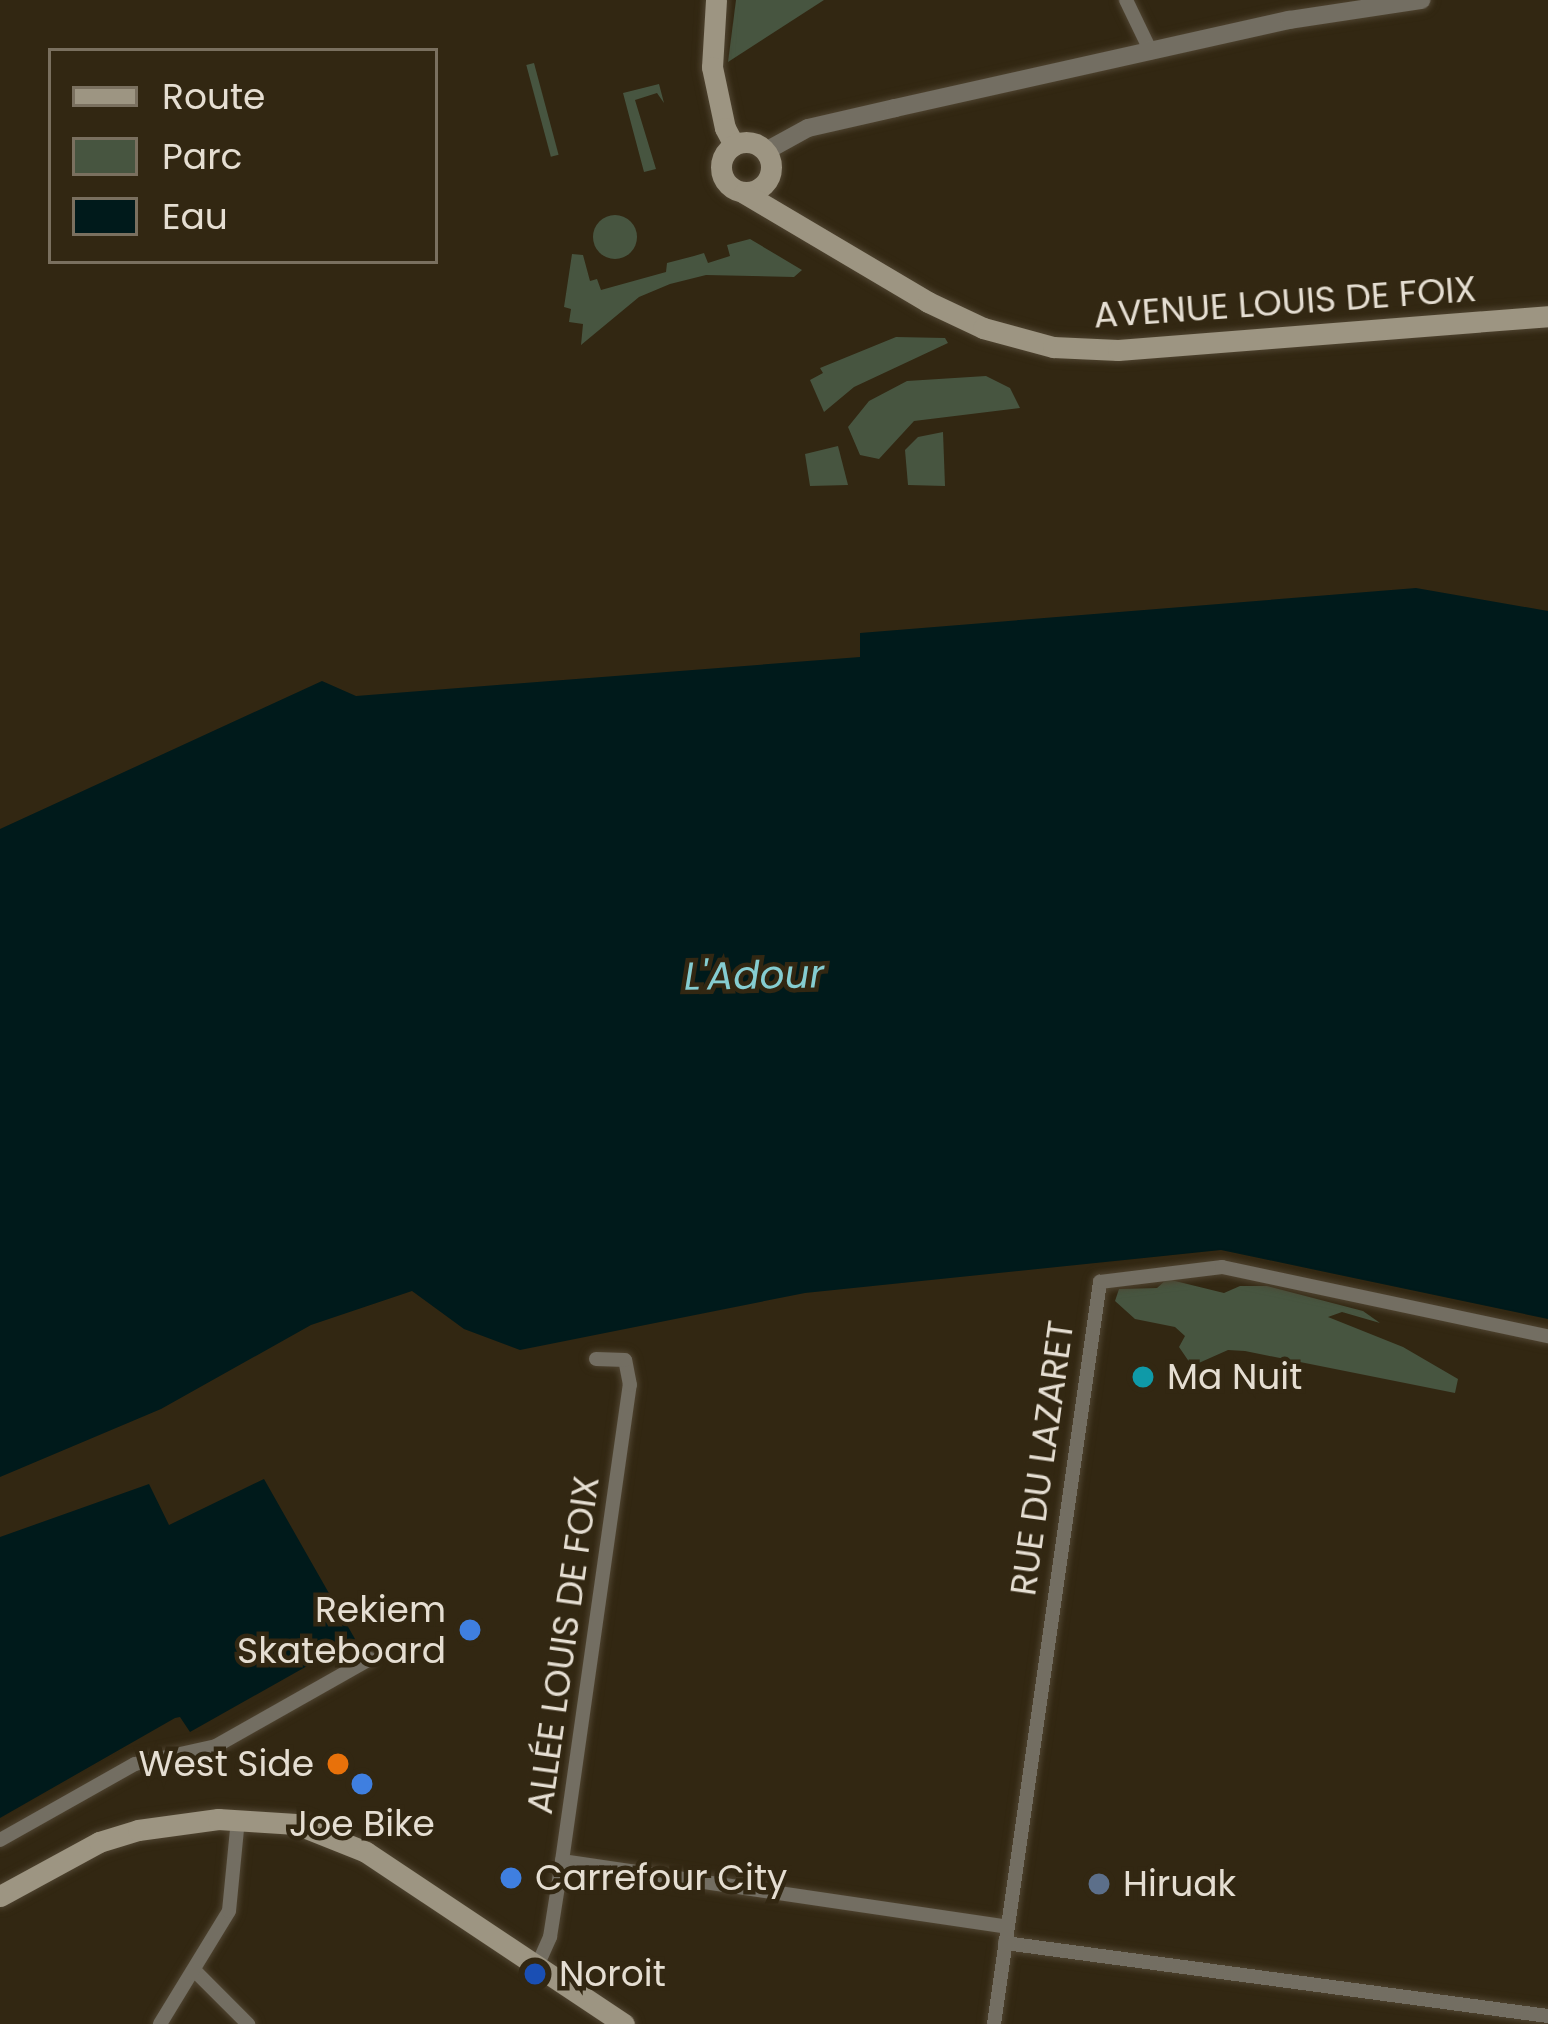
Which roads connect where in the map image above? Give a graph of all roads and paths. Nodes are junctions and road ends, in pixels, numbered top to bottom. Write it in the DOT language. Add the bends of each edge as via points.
graph roads {
  1 [pos="716,0"];
  2 [pos="1126,0"];
  3 [pos="1411,1"];
  4 [pos="1317,8"];
  5 [pos="1151,52"];
  6 [pos="734,146"];
  7 [pos="766,151"];
  8 [pos="753,190"];
  9 [pos="1548,316"];
  10 [pos="1548,1336"];
  11 [pos="596,1359"];
  12 [pos="370,1659"];
  13 [pos="238,1819"];
  14 [pos="0,1840"];
  15 [pos="562,1862"];
  16 [pos="0,1896"];
  17 [pos="1006,1935"];
  18 [pos="538,1964"];
  19 [pos="196,1972"];
  20 [pos="1548,2017"];
  21 [pos="160,2024"];
  22 [pos="248,2024"];
  23 [pos="625,2024"];
  24 [pos="994,2024"];
  1 -- 6 [label="main road" via="712,67"];
  2 -- 5 [label="street"];
  3 -- 4 [label="street"];
  4 -- 5 [label="street"];
  5 -- 7 [label="street" via="808,128"];
  6 -- 7 [label="main road" via="751,142"];
  6 -- 8 [label="main road" via="722,173 730,187"];
  7 -- 8 [label="main road" via="771,173"];
  8 -- 9 [label="main road, AVENUE LOUIS DE FOIX" via="857,265 982,328 1081,351"];
  10 -- 17 [label="street, RUE DU LAZARET" via="1222,1267 1100,1282"];
  11 -- 15 [label="street, ALLÉE LOUIS DE FOIX" via="625,1360 630,1385"];
  12 -- 14 [label="street" via="216,1746 135,1763"];
  13 -- 16 [label="main road" via="118,1835"];
  13 -- 18 [label="main road" via="296,1824 344,1840"];
  13 -- 19 [label="street" via="230,1911"];
  15 -- 17 [label="street"];
  15 -- 18 [label="street, ALLÉE LOUIS DE FOIX"];
  17 -- 20 [label="street"];
  17 -- 24 [label="street, RUE DU LAZARET"];
  18 -- 23 [label="main road"];
  19 -- 21 [label="street"];
  19 -- 22 [label="street"];
}
